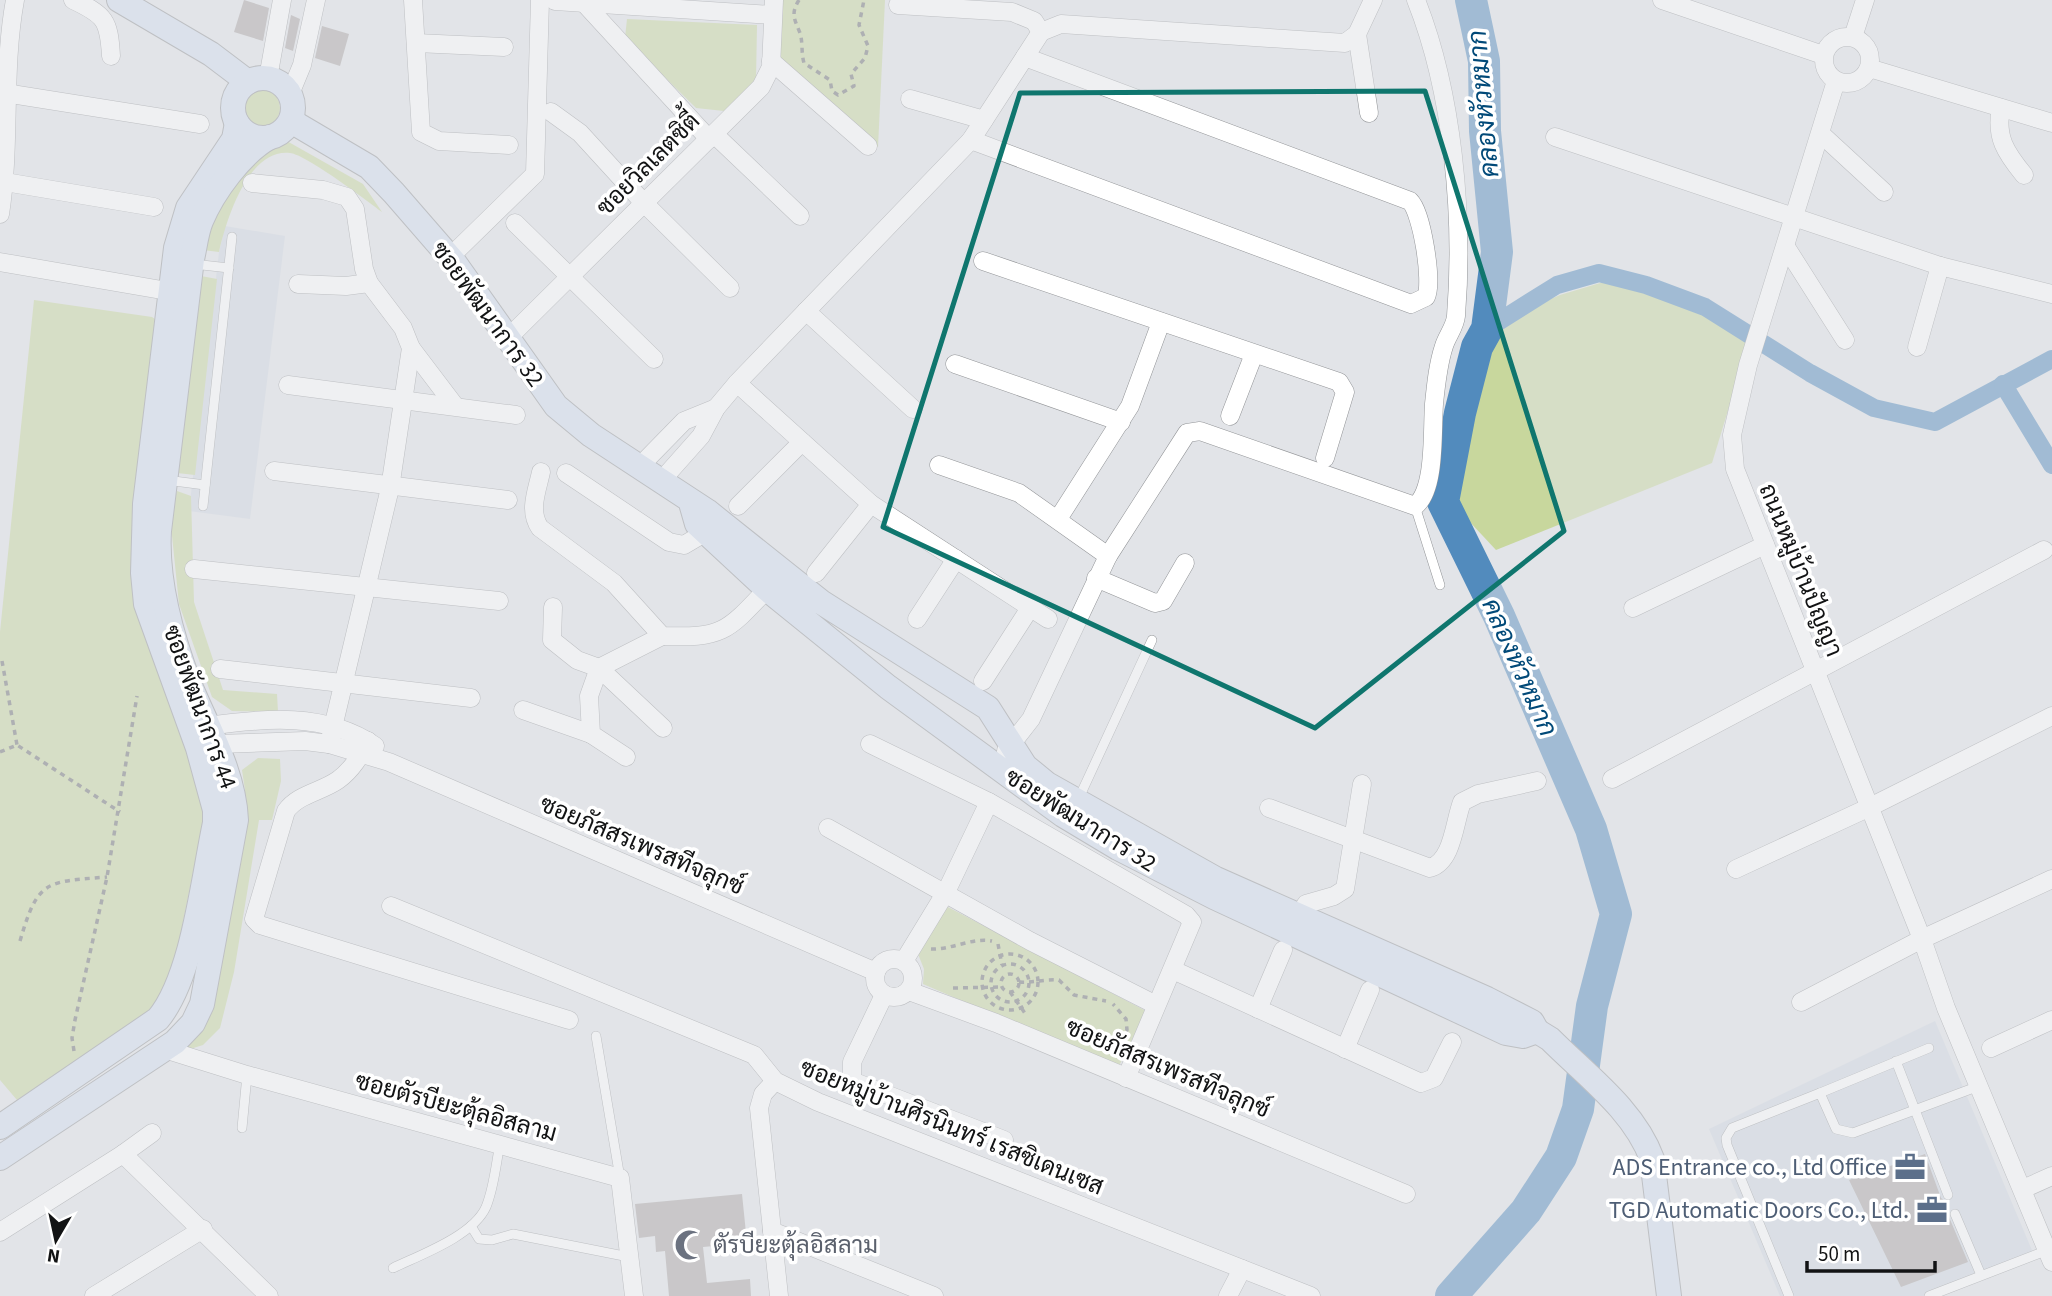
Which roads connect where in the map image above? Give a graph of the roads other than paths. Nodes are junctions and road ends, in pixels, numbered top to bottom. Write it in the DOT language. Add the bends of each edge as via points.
graph roads {
  1 [pos="15,0"];
  2 [pos="73,0"];
  3 [pos="119,0"];
  4 [pos="282,0"];
  5 [pos="316,0"];
  6 [pos="413,0"];
  7 [pos="1373,0"];
  8 [pos="1416,0"];
  9 [pos="1662,0"];
  10 [pos="1865,0"];
  11 [pos="548,1"];
  12 [pos="650,4"];
  13 [pos="585,5"];
  14 [pos="898,5"];
  15 [pos="773,7"];
  16 [pos="1041,32"];
  17 [pos="4,33"];
  18 [pos="1357,34"];
  19 [pos="1853,37"];
  20 [pos="416,43"];
  21 [pos="504,47"];
  22 [pos="1823,55"];
  23 [pos="111,56"];
  24 [pos="1025,57"];
  25 [pos="771,61"];
  26 [pos="1869,68"];
  27 [pos="258,80"];
  28 [pos="1836,81"];
  29 [pos="5,93"];
  30 [pos="290,94"];
  31 [pos="910,99"];
  32 [pos="2001,108"];
  33 [pos="551,112"];
  34 [pos="1369,113"];
  35 [pos="984,120"];
  36 [pos="290,121"];
  37 [pos="237,123"];
  38 [pos="200,124"];
  39 [pos="2052,124"];
  40 [pos="1821,134"];
  41 [pos="712,136"];
  42 [pos="270,137"];
  43 [pos="1555,137"];
  44 [pos="971,140"];
  45 [pos="509,145"];
  46 [pos="868,146"];
  47 [pos="2024,175"];
  48 [pos="5,182"];
  49 [pos="252,183"];
  50 [pos="1884,192"];
  51 [pos="644,203"];
  52 [pos="154,207"];
  53 [pos="0,214"];
  54 [pos="800,216"];
  55 [pos="1796,218"];
  56 [pos="515,223"];
  57 [pos="232,237"];
  58 [pos="1786,247"];
  59 [pos="450,257"];
  60 [pos="983,261"];
  61 [pos="0,262"];
  62 [pos="191,264"];
  63 [pos="1940,266"];
  64 [pos="229,268"];
  65 [pos="570,276"];
  66 [pos="369,283"];
  67 [pos="298,284"];
  68 [pos="730,288"];
  69 [pos="178,293"];
  70 [pos="2052,293"];
  71 [pos="806,311"];
  72 [pos="1160,322"];
  73 [pos="507,339"];
  74 [pos="1845,340"];
  75 [pos="1917,347"];
  76 [pos="411,348"];
  77 [pos="1254,354"];
  78 [pos="654,359"];
  79 [pos="955,364"];
  80 [pos="737,383"];
  81 [pos="288,385"];
  82 [pos="402,400"];
  83 [pos="456,406"];
  84 [pos="716,408"];
  85 [pos="913,409"];
  86 [pos="516,415"];
  87 [pos="1230,416"];
  88 [pos="1121,422"];
  89 [pos="802,442"];
  90 [pos="1325,458"];
  91 [pos="939,465"];
  92 [pos="640,466"];
  93 [pos="274,471"];
  94 [pos="541,472"];
  95 [pos="566,472"];
  96 [pos="166,480"];
  97 [pos="662,481"];
  98 [pos="205,485"];
  99 [pos="390,488"];
  100 [pos="508,500"];
  101 [pos="691,503"];
  102 [pos="871,505"];
  103 [pos="203,506"];
  104 [pos="738,506"];
  105 [pos="1415,506"];
  106 [pos="1058,519"];
  107 [pos="706,532"];
  108 [pos="1765,545"];
  109 [pos="2044,550"];
  110 [pos="1108,556"];
  111 [pos="956,559"];
  112 [pos="1185,563"];
  113 [pos="194,569"];
  114 [pos="816,573"];
  115 [pos="1096,578"];
  116 [pos="1440,585"];
  117 [pos="366,587"];
  118 [pos="767,589"];
  119 [pos="499,601"];
  120 [pos="553,607"];
  121 [pos="1030,608"];
  122 [pos="1633,608"];
  123 [pos="917,619"];
  124 [pos="1048,619"];
  125 [pos="662,636"];
  126 [pos="1153,640"];
  127 [pos="599,668"];
  128 [pos="220,669"];
  129 [pos="1815,670"];
  130 [pos="983,681"];
  131 [pos="344,683"];
  132 [pos="471,698"];
  133 [pos="523,710"];
  134 [pos="2052,716"];
  135 [pos="663,728"];
  136 [pos="591,734"];
  137 [pos="331,735"];
  138 [pos="203,737"];
  139 [pos="870,744"];
  140 [pos="1011,744"];
  141 [pos="364,748"];
  142 [pos="626,757"];
  143 [pos="996,766"];
  144 [pos="1612,779"];
  145 [pos="1537,781"];
  146 [pos="1362,783"];
  147 [pos="989,802"];
  148 [pos="1077,802"];
  149 [pos="1870,807"];
  150 [pos="1269,808"];
  151 [pos="828,828"];
  152 [pos="1355,840"];
  153 [pos="1736,869"];
  154 [pos="2052,879"];
  155 [pos="946,892"];
  156 [pos="391,906"];
  157 [pos="1299,917"];
  158 [pos="1922,939"];
  159 [pos="1283,950"];
  160 [pos="909,954"];
  161 [pos="1172,970"];
  162 [pos="876,972"];
  163 [pos="1370,989"];
  164 [pos="909,991"];
  165 [pos="884,995"];
  166 [pos="1801,1002"];
  167 [pos="1156,1005"];
  168 [pos="1258,1009"];
  169 [pos="569,1020"];
  170 [pos="2052,1020"];
  171 [pos="1544,1035"];
  172 [pos="596,1036"];
  173 [pos="1452,1042"];
  174 [pos="1928,1048"];
  175 [pos="1991,1048"];
  176 [pos="164,1049"];
  177 [pos="1345,1049"];
  178 [pos="1896,1061"];
  179 [pos="247,1075"];
  180 [pos="1126,1078"];
  181 [pos="775,1082"];
  182 [pos="1979,1086"];
  183 [pos="1820,1093"];
  184 [pos="1917,1111"];
  185 [pos="0,1127"];
  186 [pos="242,1128"];
  187 [pos="152,1133"];
  188 [pos="1004,1140"];
  189 [pos="500,1143"];
  190 [pos="123,1154"];
  191 [pos="0,1158"];
  192 [pos="2052,1176"];
  193 [pos="620,1178"];
  194 [pos="2023,1189"];
  195 [pos="1406,1194"];
  196 [pos="1948,1195"];
  197 [pos="1955,1214"];
  198 [pos="471,1226"];
  199 [pos="203,1229"];
  200 [pos="772,1231"];
  201 [pos="0,1232"];
  202 [pos="2050,1256"];
  203 [pos="629,1257"];
  204 [pos="393,1268"];
  205 [pos="1242,1269"];
  206 [pos="1980,1275"];
  207 [pos="94,1296"];
  208 [pos="269,1296"];
  209 [pos="634,1296"];
  210 [pos="779,1296"];
  211 [pos="934,1296"];
  212 [pos="1228,1296"];
  213 [pos="1311,1296"];
  214 [pos="1669,1296"];
  215 [pos="1789,1296"];
  216 [pos="1929,1296"];
  1 -- 17 [label="street"];
  2 -- 23 [label="street" via="99,12 105,20"];
  3 -- 27 [label="street"];
  4 -- 27 [label="street"];
  5 -- 30 [label="street" via="302,65"];
  6 -- 20 [label="street"];
  7 -- 18 [label="street"];
  8 -- 105 [label="street" via="1435,55 1450,125 1458,264 1455,320 1437,374 1426,491"];
  9 -- 22 [label="street"];
  10 -- 19 [label="street"];
  11 -- 13 [label="street"];
  11 -- 59 [label="street" via="535,174"];
  12 -- 13 [label="street"];
  12 -- 15 [label="street"];
  13 -- 41 [label="street"];
  14 -- 16 [label="street" via="1012,12 1034,21"];
  15 -- 25 [label="street, ซอยวิลเลตซิตี้"];
  16 -- 18 [label="street" via="1060,24 1345,43"];
  16 -- 24 [label="street"];
  17 -- 29 [label="street"];
  18 -- 34 [label="street"];
  19 -- 22 [label="street" via="1838,38"];
  19 -- 26 [label="street" via="1869,53"];
  20 -- 21 [label="street"];
  20 -- 45 [label="street" via="421,132 439,141"];
  22 -- 28 [label="street" via="1825,70"];
  24 -- 35 [label="street"];
  24 -- 44 [label="street" via="1410,201 1419,215 1429,284 1426,297 1411,304"];
  25 -- 41 [label="street, ซอยวิลเลตซิตี้" via="761,87"];
  25 -- 46 [label="street"];
  26 -- 28 [label="street" via="1858,80"];
  26 -- 32 [label="street"];
  27 -- 30 [label="street" via="284,86"];
  27 -- 37 [label="street" via="233,102"];
  28 -- 40 [label="street, ถนนหมู่บ้านปัญญา"];
  29 -- 38 [label="street"];
  29 -- 48 [label="street"];
  30 -- 36 [label="street"];
  31 -- 35 [label="street"];
  32 -- 39 [label="street"];
  32 -- 47 [label="street" via="2000,138"];
  33 -- 51 [label="street" via="580,133"];
  35 -- 44 [label="street"];
  36 -- 42 [label="street"];
  36 -- 59 [label="street, ซอยพัฒนาการ 32" via="369,167"];
  37 -- 42 [label="street" via="247,134"];
  37 -- 69 [label="street, ซอยพัฒนาการ 44" via="234,139 188,208 176,248"];
  40 -- 50 [label="street"];
  40 -- 55 [label="street, ถนนหมู่บ้านปัญญา"];
  41 -- 51 [label="street, ซอยวิลเลตซิตี้"];
  41 -- 54 [label="street"];
  42 -- 62 [label="street, ซอยพัฒนาการ 44" via="244,155 201,221"];
  43 -- 55 [label="street"];
  44 -- 71 [label="street"];
  48 -- 52 [label="street"];
  48 -- 53 [label="street"];
  49 -- 66 [label="street" via="347,197 355,209"];
  51 -- 65 [label="street, ซอยวิลเลตซิตี้"];
  51 -- 68 [label="street"];
  55 -- 58 [label="street, ถนนหมู่บ้านปัญญา"];
  55 -- 63 [label="street"];
  56 -- 65 [label="street"];
  57 -- 64 [label="lane"];
  58 -- 74 [label="street"];
  58 -- 108 [label="street, ถนนหมู่บ้านปัญญา" via="1748,365 1732,435 1735,469"];
  59 -- 73 [label="street, ซอยพัฒนาการ 32"];
  60 -- 72 [label="street"];
  61 -- 69 [label="street"];
  62 -- 64 [label="lane"];
  62 -- 69 [label="street, ซอยพัฒนาการ 44"];
  63 -- 70 [label="street"];
  63 -- 75 [label="street"];
  64 -- 98 [label="lane"];
  65 -- 73 [label="street, ซอยวิลเลตซิตี้"];
  65 -- 78 [label="street"];
  66 -- 67 [label="street"];
  66 -- 76 [label="street" via="403,328"];
  69 -- 96 [label="street, ซอยพัฒนาการ 44"];
  69 -- 138 [label="street, ซอยพัฒนาการ 44" via="145,504 143,573 157,639"];
  71 -- 80 [label="street"];
  71 -- 85 [label="street"];
  72 -- 77 [label="street"];
  72 -- 88 [label="street"];
  73 -- 92 [label="street, ซอยพัฒนาการ 32" via="556,406"];
  76 -- 82 [label="street"];
  76 -- 83 [label="street"];
  77 -- 87 [label="street"];
  77 -- 90 [label="street" via="1343,385 1345,392"];
  79 -- 88 [label="street"];
  80 -- 84 [label="street"];
  80 -- 89 [label="street"];
  81 -- 82 [label="street"];
  82 -- 83 [label="street"];
  82 -- 99 [label="street"];
  83 -- 86 [label="street"];
  84 -- 92 [label="street" via="684,421"];
  84 -- 97 [label="street" via="701,436"];
  88 -- 106 [label="street"];
  89 -- 102 [label="street"];
  89 -- 104 [label="street"];
  91 -- 106 [label="street" via="1019,493"];
  92 -- 97 [label="street, ซอยพัฒนาการ 32"];
  93 -- 99 [label="street"];
  94 -- 125 [label="street" via="534,520 614,583"];
  95 -- 107 [label="street" via="669,542 684,545"];
  96 -- 98 [label="lane"];
  96 -- 138 [label="street, ซอยพัฒนาการ 44" via="158,558 167,615"];
  97 -- 101 [label="street, ซอยพัฒนาการ 32"];
  98 -- 103 [label="lane"];
  99 -- 100 [label="street"];
  99 -- 117 [label="street"];
  101 -- 107 [label="street, ซอยพัฒนาการ 32" via="697,524"];
  101 -- 140 [label="street, ซอยพัฒนาการ 32" via="821,602 988,708"];
  102 -- 111 [label="street"];
  102 -- 114 [label="street"];
  105 -- 110 [label="street" via="1192,430"];
  105 -- 116 [label="lane"];
  106 -- 110 [label="street"];
  107 -- 118 [label="street, ซอยพัฒนาการ 32"];
  108 -- 122 [label="street"];
  108 -- 129 [label="street, ถนนหมู่บ้านปัญญา"];
  109 -- 129 [label="street"];
  110 -- 115 [label="street"];
  111 -- 121 [label="street"];
  111 -- 123 [label="street"];
  112 -- 115 [label="street" via="1163,601 1155,603"];
  113 -- 117 [label="street"];
  115 -- 140 [label="street" via="1031,719"];
  117 -- 119 [label="street"];
  117 -- 131 [label="street"];
  118 -- 125 [label="street" via="717,634"];
  118 -- 143 [label="street, ซอยพัฒนาการ 32" via="888,687"];
  120 -- 127 [label="street" via="552,640 577,660"];
  121 -- 124 [label="street"];
  121 -- 130 [label="street"];
  125 -- 127 [label="street"];
  126 -- 148 [label="lane"];
  127 -- 135 [label="street"];
  127 -- 136 [label="street" via="589,696"];
  128 -- 131 [label="street"];
  129 -- 144 [label="street"];
  129 -- 149 [label="street, ถนนหมู่บ้านปัญญา"];
  131 -- 132 [label="street"];
  131 -- 137 [label="street"];
  133 -- 136 [label="street"];
  134 -- 149 [label="street"];
  136 -- 142 [label="street"];
  137 -- 138 [label="street, ซอยภัสสรเพรสทีจลุกซ์" via="278,719"];
  137 -- 141 [label="street, ซอยภัสสรเพรสทีจลุกซ์"];
  138 -- 176 [label="street, ซอยพัฒนาการ 44" via="236,807 236,820 202,1004 193,1023"];
  138 -- 185 [label="street, ซอยพัฒนาการ 44" via="215,823 170,1005 158,1019"];
  139 -- 147 [label="street"];
  140 -- 143 [label="street"];
  140 -- 148 [label="street, ซอยพัฒนาการ 32" via="1025,766"];
  141 -- 162 [label="street, ซอยภัสสรเพรสทีจลุกซ์"];
  141 -- 169 [label="street" via="339,779 292,803 286,811 254,919 260,925"];
  143 -- 171 [label="street, ซอยพัฒนาการ 32" via="1063,815 1214,897 1506,1033"];
  145 -- 152 [label="street" via="1462,802 1446,854 1439,865 1430,868"];
  146 -- 152 [label="street"];
  147 -- 155 [label="street"];
  147 -- 161 [label="street" via="1186,915 1191,930"];
  148 -- 157 [label="street, ซอยพัฒนาการ 32" via="1216,879"];
  149 -- 153 [label="street"];
  149 -- 158 [label="street, ถนนหมู่บ้านปัญญา"];
  150 -- 152 [label="street"];
  151 -- 155 [label="street"];
  152 -- 157 [label="street" via="1345,889 1335,897 1306,904"];
  154 -- 158 [label="street"];
  155 -- 160 [label="street"];
  155 -- 167 [label="street"];
  156 -- 181 [label="street, ซอยหมู่บ้านศิรนินทร์ เรสซิเดนเซส" via="754,1055"];
  157 -- 171 [label="street, ซอยพัฒนาการ 32" via="1487,999 1532,1022"];
  158 -- 166 [label="street"];
  158 -- 182 [label="street, ถนนหมู่บ้านปัญญา"];
  159 -- 168 [label="street"];
  160 -- 162 [label="street" via="887,960"];
  160 -- 164 [label="street" via="914,975"];
  161 -- 167 [label="street"];
  161 -- 168 [label="street"];
  162 -- 165 [label="street" via="876,985"];
  163 -- 177 [label="street"];
  164 -- 165 [label="street, ซอยภัสสรเพรสทีจลุกซ์" via="897,998"];
  164 -- 180 [label="street, ซอยภัสสรเพรสทีจลุกซ์"];
  165 -- 188 [label="street" via="852,1062 852,1081"];
  167 -- 180 [label="street"];
  168 -- 177 [label="street"];
  170 -- 175 [label="street"];
  171 -- 214 [label="street, ซอยพัฒนาการ 32" via="1644,1138 1652,1159"];
  172 -- 193 [label="lane"];
  173 -- 177 [label="street" via="1427,1083"];
  174 -- 178 [label="lane"];
  176 -- 179 [label="street, ซอยตัรบียะตุ้ลอิสลาม"];
  176 -- 191 [label="street, ซอยพัฒนาการ 44"];
  178 -- 183 [label="lane"];
  178 -- 184 [label="lane"];
  179 -- 186 [label="lane"];
  179 -- 189 [label="street, ซอยตัรบียะตุ้ลอิสลาม"];
  180 -- 195 [label="street, ซอยภัสสรเพรสทีจลุกซ์"];
  181 -- 200 [label="street" via="763,1094 759,1108"];
  181 -- 205 [label="street, ซอยหมู่บ้านศิรนินทร์ เรสซิเดนเซส"];
  182 -- 184 [label="lane"];
  182 -- 194 [label="street, ถนนหมู่บ้านปัญญา"];
  183 -- 184 [label="lane" via="1836,1129 1845,1133"];
  183 -- 215 [label="lane" via="1732,1128 1726,1138"];
  184 -- 196 [label="lane"];
  187 -- 190 [label="street"];
  189 -- 193 [label="street, ซอยตัรบียะตุ้ลอิสลาม"];
  189 -- 198 [label="lane" via="485,1209"];
  190 -- 199 [label="street"];
  190 -- 201 [label="street"];
  192 -- 194 [label="street"];
  193 -- 203 [label="street"];
  194 -- 202 [label="street, ถนนหมู่บ้านปัญญา"];
  197 -- 206 [label="lane"];
  198 -- 203 [label="lane" via="479,1239 513,1234"];
  198 -- 204 [label="lane"];
  199 -- 207 [label="street"];
  199 -- 208 [label="street"];
  200 -- 210 [label="street"];
  200 -- 211 [label="street"];
  202 -- 206 [label="lane"];
  203 -- 209 [label="street"];
  205 -- 212 [label="street"];
  205 -- 213 [label="street, ซอยหมู่บ้านศิรนินทร์ เรสซิเดนเซส"];
  206 -- 216 [label="lane"];
}
